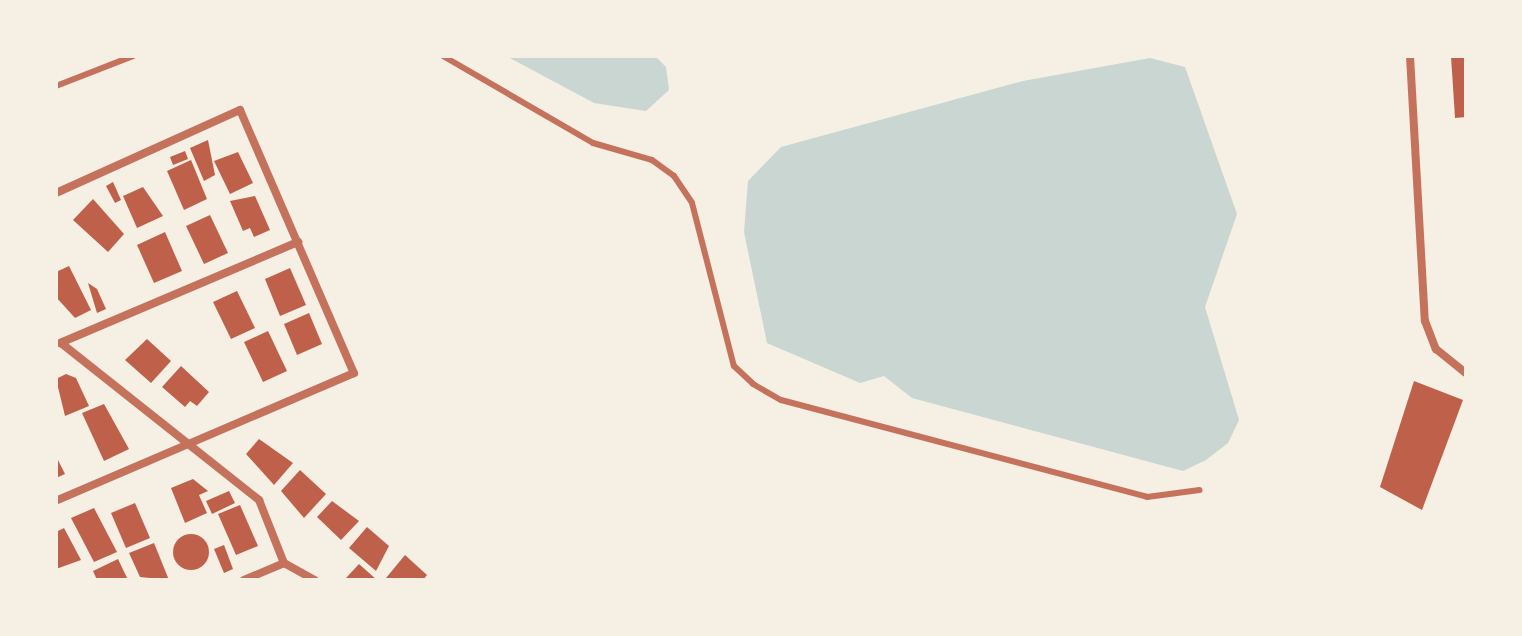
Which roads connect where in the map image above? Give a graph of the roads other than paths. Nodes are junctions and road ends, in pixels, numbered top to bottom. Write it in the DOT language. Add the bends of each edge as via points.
graph roads {
  1 [pos="133,56"];
  2 [pos="443,56"];
  3 [pos="1410,56"];
  4 [pos="56,86"];
  5 [pos="56,193"];
  6 [pos="298,242"];
  7 [pos="59,344"];
  8 [pos="1466,373"];
  9 [pos="184,442"];
  10 [pos="1200,490"];
  11 [pos="56,501"];
  12 [pos="284,563"];
  13 [pos="244,580"];
  14 [pos="315,580"];
  1 -- 4 [label="lane"];
  2 -- 10 [label="lane" via="593,143 652,160 674,176 692,203 734,366 753,384 781,400 1147,497"];
  3 -- 8 [label="street" via="1425,321 1436,349"];
  5 -- 6 [label="street" via="240,110"];
  6 -- 7 [label="street"];
  6 -- 9 [label="street" via="354,373"];
  7 -- 9 [label="street"];
  9 -- 11 [label="street"];
  9 -- 12 [label="street" via="259,500"];
  12 -- 13 [label="street"];
  12 -- 14 [label="street"];
}
